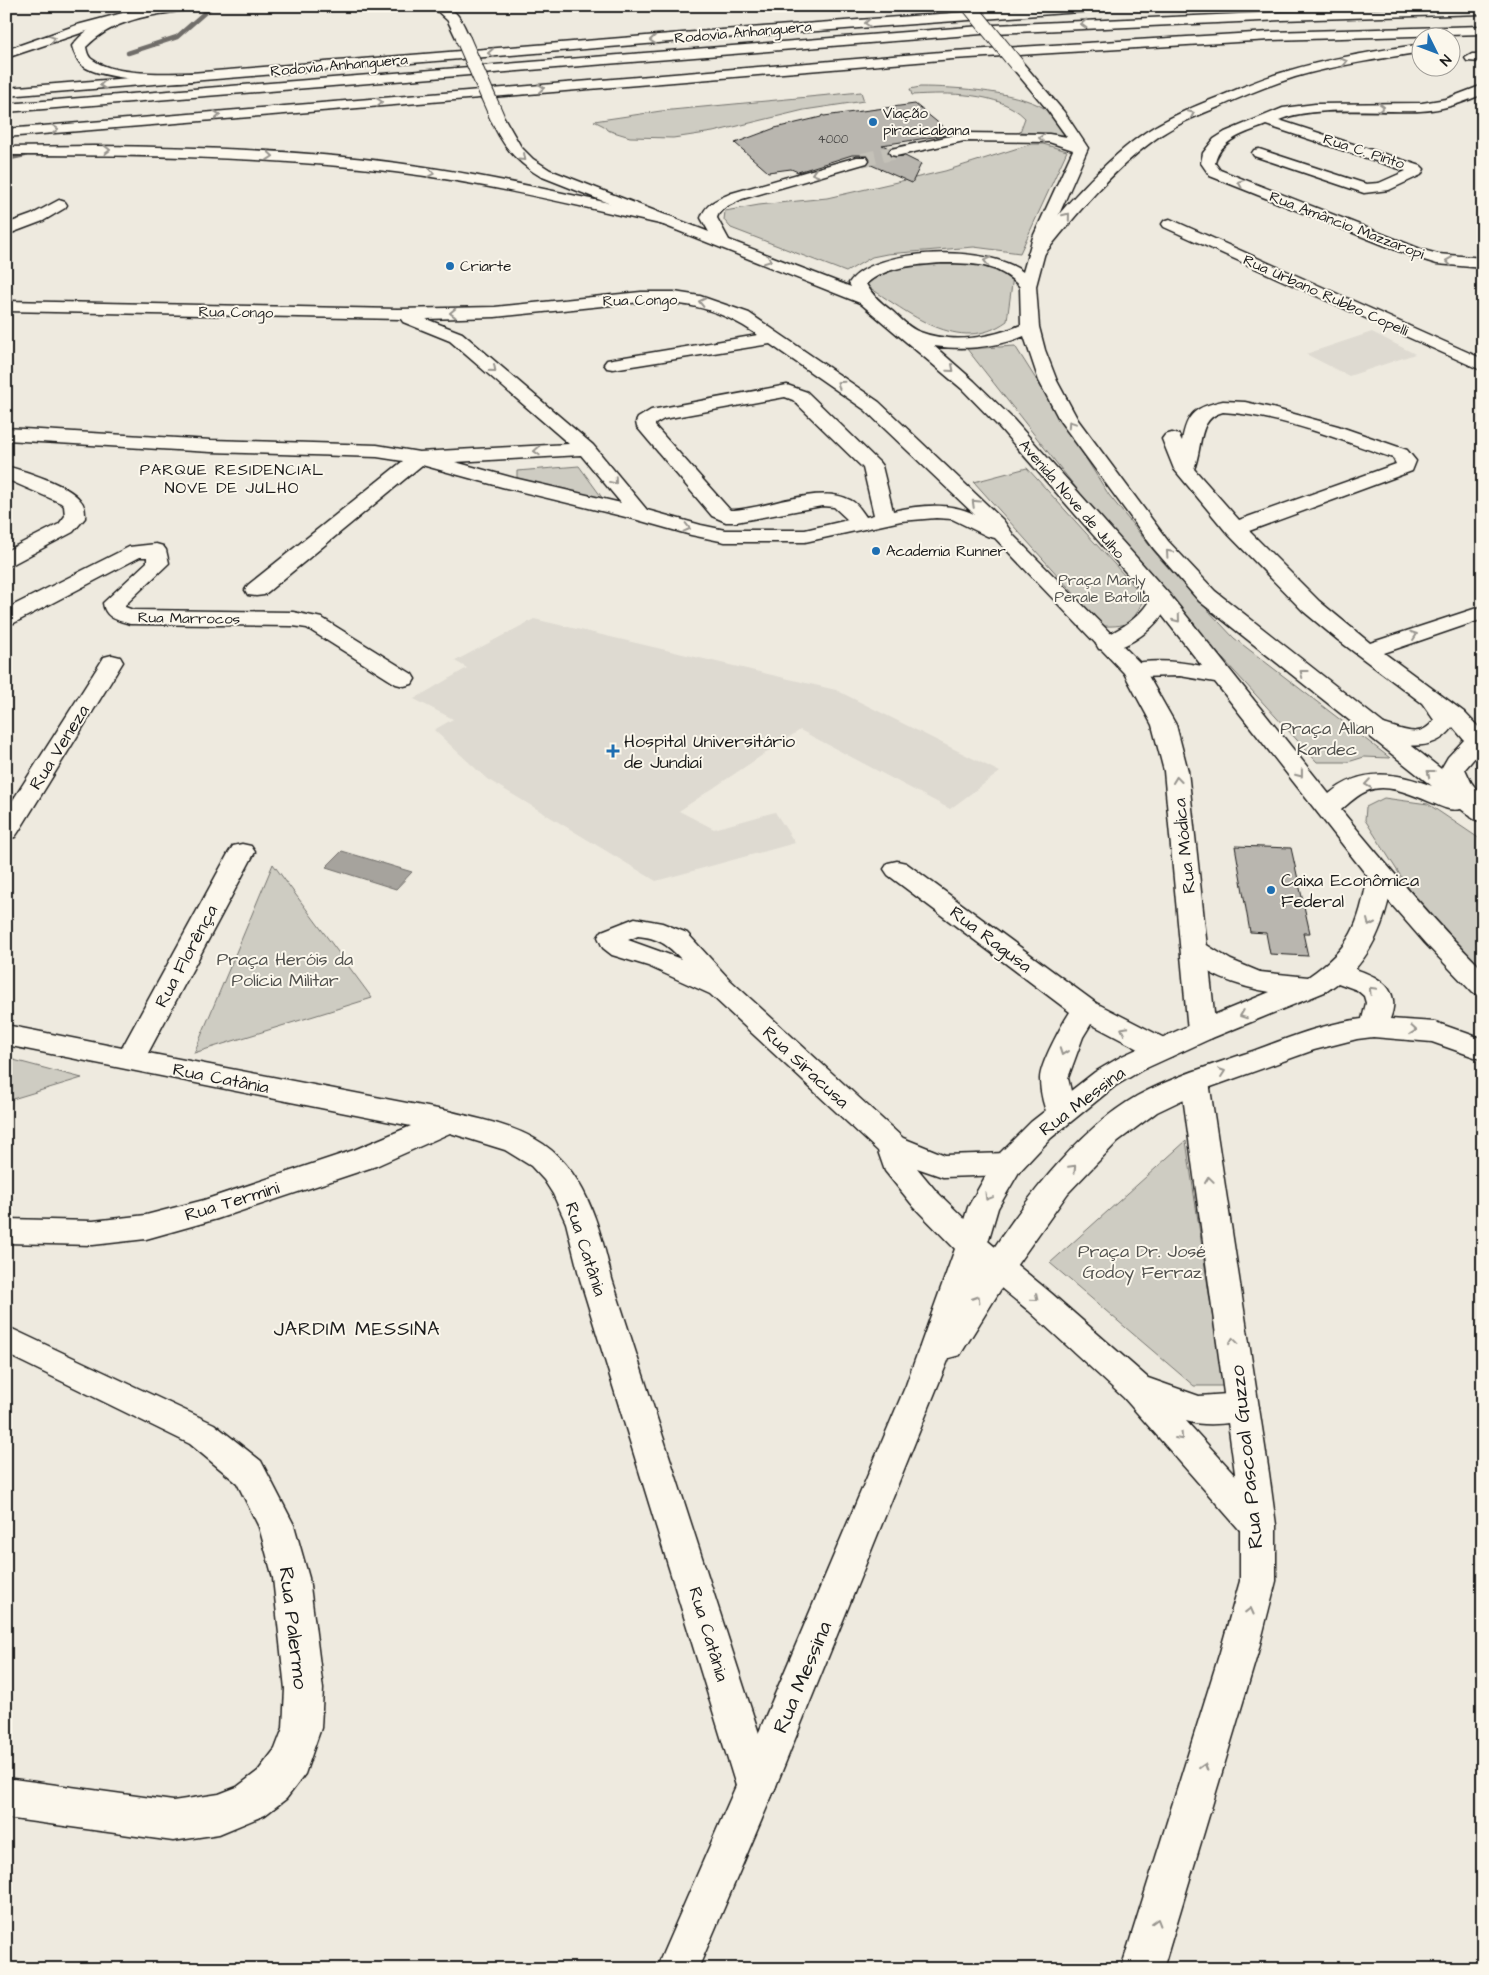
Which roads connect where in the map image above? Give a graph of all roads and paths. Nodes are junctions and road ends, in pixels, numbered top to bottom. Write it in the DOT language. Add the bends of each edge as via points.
graph roads {
  1 [pos="187,6"];
  2 [pos="438,6"];
  3 [pos="969,6"];
  4 [pos="1108,6"];
  5 [pos="1483,10"];
  6 [pos="134,14"];
  7 [pos="1483,20"];
  8 [pos="1483,30"];
  9 [pos="1483,40"];
  10 [pos="1462,42"];
  11 [pos="1412,50"];
  12 [pos="6,54"];
  13 [pos="209,78"];
  14 [pos="1483,89"];
  15 [pos="6,93"];
  16 [pos="6,108"];
  17 [pos="6,117"];
  18 [pos="1265,120"];
  19 [pos="6,133"];
  20 [pos="1081,148"];
  21 [pos="6,151"];
  22 [pos="896,152"];
  23 [pos="1259,153"];
  24 [pos="862,160"];
  25 [pos="59,205"];
  26 [pos="669,221"];
  27 [pos="1170,224"];
  28 [pos="6,230"];
  29 [pos="723,243"];
  30 [pos="1036,254"];
  31 [pos="1483,263"];
  32 [pos="1028,286"];
  33 [pos="866,299"];
  34 [pos="6,306"];
  35 [pos="538,309"];
  36 [pos="398,314"];
  37 [pos="1030,327"];
  38 [pos="912,336"];
  39 [pos="456,337"];
  40 [pos="774,338"];
  41 [pos="613,364"];
  42 [pos="1483,366"];
  43 [pos="872,406"];
  44 [pos="837,414"];
  45 [pos="6,434"];
  46 [pos="1172,439"];
  47 [pos="586,449"];
  48 [pos="419,458"];
  49 [pos="1184,468"];
  50 [pos="942,471"];
  51 [pos="6,472"];
  52 [pos="640,514"];
  53 [pos="893,516"];
  54 [pos="861,524"];
  55 [pos="1234,529"];
  56 [pos="1007,540"];
  57 [pos="6,560"];
  58 [pos="256,590"];
  59 [pos="1161,598"];
  60 [pos="1483,612"];
  61 [pos="6,618"];
  62 [pos="1107,644"];
  63 [pos="1367,651"];
  64 [pos="112,662"];
  65 [pos="1134,670"];
  66 [pos="1225,678"];
  67 [pos="404,679"];
  68 [pos="1431,699"];
  69 [pos="1372,728"];
  70 [pos="1327,809"];
  71 [pos="1482,814"];
  72 [pos="6,831"];
  73 [pos="242,852"];
  74 [pos="897,869"];
  75 [pos="1381,876"];
  76 [pos="1195,950"];
  77 [pos="1326,978"];
  78 [pos="1483,986"];
  79 [pos="720,987"];
  80 [pos="1086,1010"];
  81 [pos="1373,1027"];
  82 [pos="1202,1031"];
  83 [pos="6,1035"];
  84 [pos="1162,1049"];
  85 [pos="1483,1050"];
  86 [pos="130,1060"];
  87 [pos="1195,1082"];
  88 [pos="1061,1113"];
  89 [pos="448,1122"];
  90 [pos="892,1146"];
  91 [pos="1008,1164"];
  92 [pos="943,1166"];
  93 [pos="925,1199"];
  94 [pos="6,1231"];
  95 [pos="972,1246"];
  96 [pos="998,1267"];
  97 [pos="6,1339"];
  98 [pos="923,1385"];
  99 [pos="1136,1388"];
  100 [pos="1242,1407"];
  101 [pos="1258,1525"];
  102 [pos="756,1786"];
  103 [pos="6,1798"];
  104 [pos="677,1969"];
  105 [pos="1142,1969"];
  1 -- 6 [label="main road"];
  2 -- 26 [label="main road, one-way, bridge" via="454,18 506,140 521,158 545,174"];
  3 -- 20 [label="main road, bridge" via="1051,103"];
  4 -- 13 [label="main road, one-way"];
  5 -- 16 [label="main road, Rodovia Anhanguera, one-way" via="1222,18 974,31"];
  12 -- 6 [label="main road, one-way"];
  6 -- 13 [label="main road" via="109,23 86,37 79,46 82,56 90,64 123,73"];
  7 -- 17 [label="main road, Rodovia Anhanguera" via="1216,28 884,46"];
  19 -- 8 [label="main road, one-way" via="1016,50 1192,38"];
  9 -- 10 [label="main road"];
  30 -- 11 [label="main road, one-way" via="1118,163 1151,136 1177,121 1288,75 1362,57"];
  13 -- 15 [label="main road, one-way"];
  18 -- 14 [label="main road, one-way" via="1288,111 1314,108 1422,107 1450,103"];
  18 -- 23 [label="main road, Rua C. Pinto" via="1416,169 1416,172 1384,187 1364,188"];
  31 -- 18 [label="main road, Rua Amâncio Mazzaropi, one-way" via="1437,259 1416,253 1215,173 1208,163 1210,153 1219,142"];
  20 -- 22 [label="main road, one-way" via="1049,138 964,137"];
  20 -- 30 [label="main road" via="1051,212"];
  21 -- 26 [label="main road, one-way" via="232,153 358,163 505,185"];
  24 -- 29 [label="main road, one-way" via="750,191 718,205 709,218"];
  25 -- 28 [label="main road"];
  26 -- 29 [label="main road, Avenida Nove de Julho"];
  27 -- 42 [label="main road, Rua Urbano Rubbo Copelli"];
  29 -- 33 [label="main road, Avenida Nove de Julho, one-way"];
  30 -- 32 [label="main road"];
  32 -- 33 [label="main road, one-way" via="1017,273 993,262 945,258 873,269 858,283"];
  32 -- 37 [label="main road"];
  33 -- 38 [label="main road, Avenida Nove de Julho"];
  34 -- 36 [label="main road, Rua Congo"];
  35 -- 36 [label="main road, Rua Congo, one-way"];
  35 -- 39 [label="main road" via="473,326"];
  40 -- 35 [label="main road, Rua Congo, one-way" via="743,317 700,301 642,297"];
  36 -- 39 [label="main road"];
  37 -- 38 [label="main road" via="1004,339 988,342 959,343"];
  69 -- 37 [label="main road, one-way" via="1207,596 1161,545 1069,421 1048,381"];
  38 -- 59 [label="main road, Avenida Nove de Julho, one-way" via="1006,423"];
  39 -- 47 [label="main road, one-way"];
  40 -- 41 [label="main road"];
  43 -- 40 [label="main road, Rua Congo, one-way"];
  43 -- 44 [label="main road"];
  43 -- 50 [label="main road, Rua Congo"];
  44 -- 53 [label="main road" via="872,466"];
  44 -- 54 [label="main road" via="787,391 658,414 645,422 719,512 726,516 835,500 846,504"];
  45 -- 48 [label="main road" via="211,446 377,451"];
  46 -- 49 [label="main road"];
  47 -- 48 [label="main road, one-way"];
  47 -- 52 [label="main road, one-way"];
  48 -- 52 [label="main road"];
  48 -- 58 [label="main road"];
  49 -- 55 [label="main road"];
  49 -- 55 [label="main road" via="1198,421 1208,410 1220,407 1252,409 1310,424 1400,454 1406,461 1405,467"];
  50 -- 53 [label="main road" via="934,493 924,504"];
  56 -- 50 [label="main road, Rua Congo, one-way" via="996,524"];
  51 -- 57 [label="main road" via="71,501 75,509 75,518 66,528"];
  52 -- 54 [label="main road, one-way" via="698,531 751,538 805,536"];
  53 -- 54 [label="main road"];
  53 -- 56 [label="main road" via="936,512 956,514"];
  55 -- 63 [label="main road" via="1311,606"];
  56 -- 62 [label="main road, Rua Congo"];
  59 -- 62 [label="main road" via="1141,627"];
  59 -- 66 [label="main road, Avenida Nove de Julho, one-way"];
  63 -- 60 [label="main road, one-way"];
  61 -- 67 [label="main road, Rua Marrocos" via="136,551 156,550 158,563 114,603 115,611 130,617 293,619 314,623"];
  62 -- 65 [label="main road, Rua Congo"];
  63 -- 68 [label="main road"];
  64 -- 72 [label="main road, Rua Veneza"];
  65 -- 66 [label="main road" via="1180,667"];
  76 -- 65 [label="main road, Rua Módica, one-way" via="1176,771 1164,725"];
  66 -- 70 [label="main road, Avenida Nove de Julho, one-way"];
  68 -- 69 [label="main road" via="1446,720 1433,735 1407,739"];
  68 -- 71 [label="main road" via="1466,727 1476,741 1453,770"];
  71 -- 69 [label="main road, one-way"];
  71 -- 70 [label="main road, one-way" via="1414,788 1385,782 1359,785"];
  70 -- 75 [label="main road, Avenida Nove de Julho"];
  73 -- 86 [label="main road, Rua Florênça"];
  74 -- 80 [label="main road, Rua Ragusa"];
  75 -- 77 [label="main road, Rua Messina, one-way" via="1373,917 1358,947"];
  75 -- 78 [label="main road, Avenida Nove de Julho" via="1434,937"];
  76 -- 77 [label="main road" via="1237,975 1260,983 1285,985"];
  76 -- 82 [label="main road, Rua Módica"];
  81 -- 77 [label="main road, one-way" via="1381,1000 1375,990 1366,984"];
  77 -- 82 [label="main road, Rua Messina, one-way"];
  79 -- 90 [label="main road, Rua Siracusa"];
  84 -- 80 [label="main road, Rua Ragusa, one-way"];
  80 -- 88 [label="main road, one-way" via="1069,1036 1054,1078"];
  81 -- 85 [label="main road, Rua Messina, one-way" via="1435,1032"];
  87 -- 81 [label="main road, Rua Messina, one-way" via="1307,1042"];
  82 -- 84 [label="main road, Rua Messina"];
  83 -- 86 [label="main road, Rua Catânia"];
  84 -- 88 [label="main road, Rua Messina" via="1105,1079"];
  86 -- 89 [label="main road, Rua Catânia"];
  96 -- 87 [label="main road, Rua Messina, one-way" via="1057,1185 1107,1133 1147,1104"];
  100 -- 87 [label="main road, Rua Pascoal Guzzo, one-way"];
  88 -- 91 [label="main road, Rua Messina"];
  89 -- 94 [label="main road, Rua Termini" via="365,1158 206,1211 146,1227 93,1233"];
  89 -- 102 [label="main road, Rua Catânia" via="500,1136 541,1157 576,1206 596,1279"];
  90 -- 92 [label="main road, Rua Siracusa"];
  90 -- 93 [label="main road, Rua Siracusa" via="896,1163"];
  91 -- 92 [label="main road"];
  91 -- 95 [label="main road, Rua Messina, one-way" via="982,1207"];
  92 -- 93 [label="main road" via="926,1187"];
  93 -- 95 [label="main road, Rua Siracusa"];
  95 -- 96 [label="main road, Rua Siracusa"];
  95 -- 98 [label="main road, Rua Messina"];
  98 -- 96 [label="main road, Rua Messina, one-way"];
  96 -- 99 [label="main road, one-way"];
  97 -- 103 [label="main road, Rua Palermo" via="202,1434 249,1472 276,1525 291,1578 304,1688 302,1728 291,1760 272,1785 251,1800 219,1814 174,1821"];
  98 -- 102 [label="main road, Rua Messina"];
  99 -- 100 [label="main road" via="1199,1410"];
  99 -- 101 [label="main road, one-way"];
  100 -- 101 [label="main road, Rua Pascoal Guzzo"];
  105 -- 101 [label="main road, Rua Pascoal Guzzo, one-way" via="1258,1581"];
  102 -- 104 [label="main road, Rua Messina"];
}
